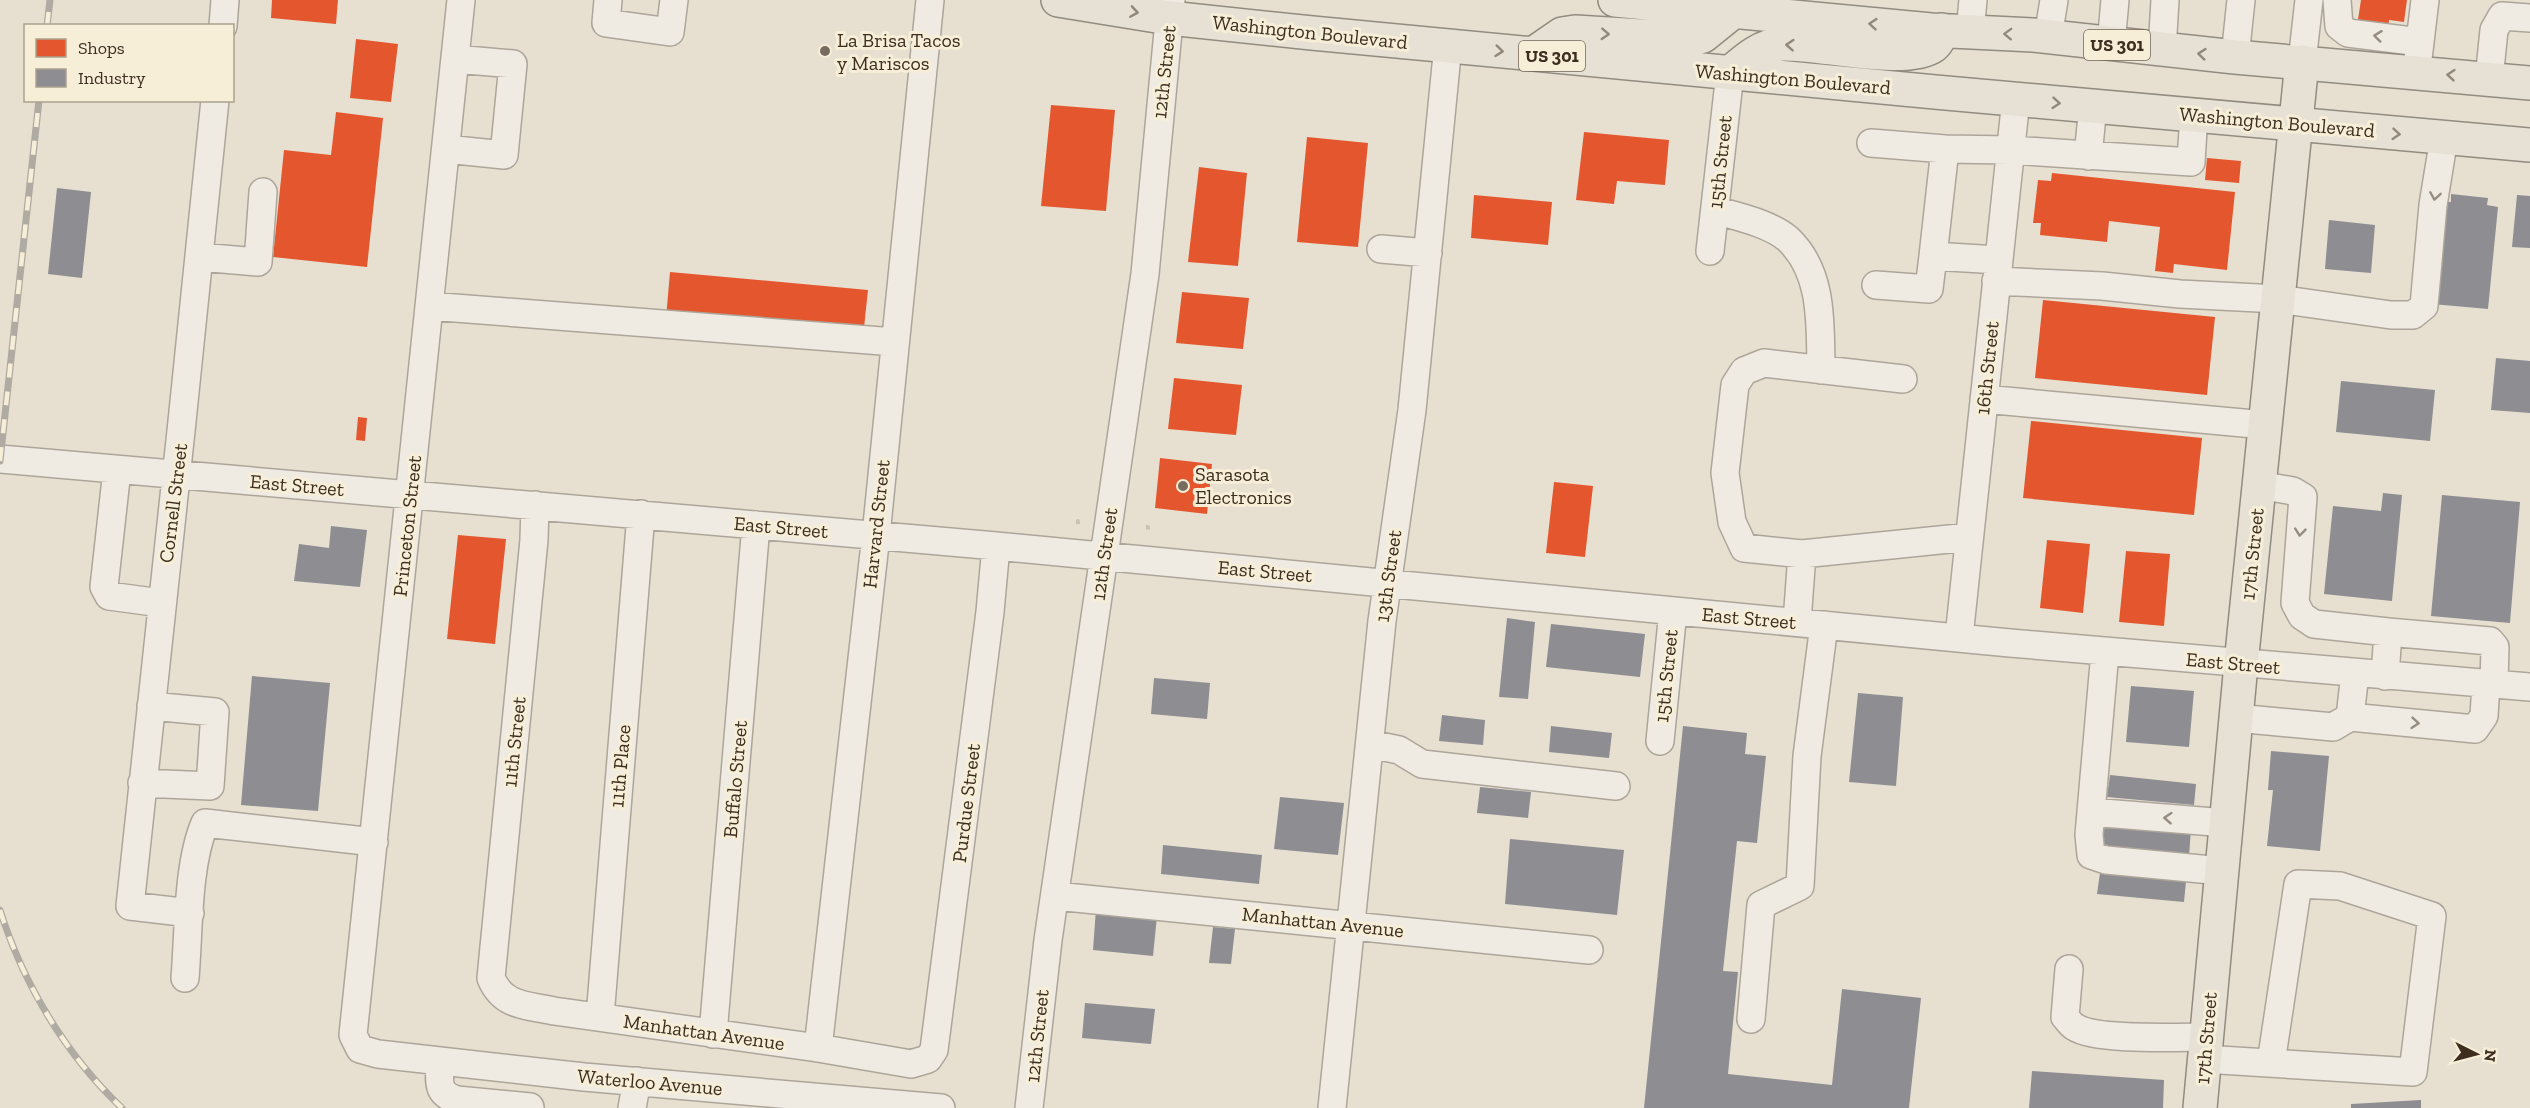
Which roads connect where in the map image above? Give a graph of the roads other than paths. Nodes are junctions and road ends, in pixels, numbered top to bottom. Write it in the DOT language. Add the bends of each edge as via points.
graph roads {
  1 [pos="225,0"];
  2 [pos="461,0"];
  3 [pos="608,0"];
  4 [pos="674,0"];
  5 [pos="930,0"];
  6 [pos="1058,0"];
  7 [pos="1615,0"];
  8 [pos="1972,0"];
  9 [pos="2054,0"];
  10 [pos="2115,0"];
  11 [pos="2165,0"];
  12 [pos="2241,0"];
  13 [pos="2309,0"];
  14 [pos="2425,0"];
  15 [pos="1735,6"];
  16 [pos="1170,9"];
  17 [pos="2338,13"];
  18 [pos="2530,18"];
  19 [pos="223,24"];
  20 [pos="1956,31"];
  21 [pos="2048,37"];
  22 [pos="2111,44"];
  23 [pos="1448,45"];
  24 [pos="2162,50"];
  25 [pos="1533,54"];
  26 [pos="2235,57"];
  27 [pos="2418,57"];
  28 [pos="455,59"];
  29 [pos="2302,62"];
  30 [pos="1730,73"];
  31 [pos="2489,79"];
  32 [pos="2530,83"];
  33 [pos="2016,99"];
  34 [pos="215,102"];
  35 [pos="2093,106"];
  36 [pos="2194,114"];
  37 [pos="2296,125"];
  38 [pos="2444,138"];
  39 [pos="1871,142"];
  40 [pos="2530,145"];
  41 [pos="446,149"];
  42 [pos="1945,149"];
  43 [pos="2011,150"];
  44 [pos="2088,156"];
  45 [pos="263,192"];
  46 [pos="1715,210"];
  47 [pos="1381,249"];
  48 [pos="1710,251"];
  49 [pos="1428,253"];
  50 [pos="1933,256"];
  51 [pos="200,257"];
  52 [pos="1997,271"];
  53 [pos="1876,285"];
  54 [pos="2278,299"];
  55 [pos="429,306"];
  56 [pos="895,342"];
  57 [pos="1821,370"];
  58 [pos="1903,379"];
  59 [pos="1984,399"];
  60 [pos="2265,425"];
  61 [pos="0,459"];
  62 [pos="117,470"];
  63 [pos="177,475"];
  64 [pos="2259,485"];
  65 [pos="410,494"];
  66 [pos="535,505"];
  67 [pos="641,514"];
  68 [pos="756,525"];
  69 [pos="876,535"];
  70 [pos="1969,537"];
  71 [pos="996,546"];
  72 [pos="1802,554"];
  73 [pos="1104,555"];
  74 [pos="1387,582"];
  75 [pos="161,603"];
  76 [pos="1673,611"];
  77 [pos="1797,622"];
  78 [pos="1824,625"];
  79 [pos="2388,632"];
  80 [pos="1959,637"];
  81 [pos="2105,652"];
  82 [pos="2241,664"];
  83 [pos="2355,673"];
  84 [pos="2385,676"];
  85 [pos="2490,684"];
  86 [pos="2530,687"];
  87 [pos="150,706"];
  88 [pos="2354,717"];
  89 [pos="2236,718"];
  90 [pos="1660,741"];
  91 [pos="1370,744"];
  92 [pos="142,783"];
  93 [pos="1616,786"];
  94 [pos="2091,812"];
  95 [pos="2226,823"];
  96 [pos="374,842"];
  97 [pos="2222,871"];
  98 [pos="1056,896"];
  99 [pos="190,913"];
  100 [pos="1352,925"];
  101 [pos="1589,950"];
  102 [pos="2069,969"];
  103 [pos="185,978"];
  104 [pos="492,978"];
  105 [pos="600,1017"];
  106 [pos="1751,1019"];
  107 [pos="713,1034"];
  108 [pos="818,1048"];
  109 [pos="2205,1048"];
  110 [pos="360,1050"];
  111 [pos="928,1059"];
  112 [pos="440,1061"];
  113 [pos="2271,1063"];
  114 [pos="533,1071"];
  115 [pos="637,1081"];
  116 [pos="905,1106"];
  117 [pos="530,1107"];
  118 [pos="632,1108"];
  119 [pos="941,1108"];
  120 [pos="1029,1108"];
  121 [pos="1332,1108"];
  122 [pos="2200,1108"];
  1 -- 19 [label="street"];
  2 -- 28 [label="street, Princeton Street"];
  3 -- 4 [label="street" via="606,22 669,32"];
  5 -- 56 [label="street, Harvard Street"];
  6 -- 16 [label="main road, Washington Boulevard / US 301, one-way"];
  7 -- 15 [label="main road, US 301"];
  8 -- 20 [label="street"];
  9 -- 21 [label="street"];
  10 -- 22 [label="street"];
  11 -- 24 [label="street"];
  12 -- 26 [label="street"];
  13 -- 29 [label="street, 17th Street"];
  14 -- 27 [label="street"];
  20 -- 15 [label="main road, US 301, one-way"];
  25 -- 15 [label="main road, one-way" via="1562,34 1575,32 1692,39 1709,32"];
  16 -- 23 [label="main road, Washington Boulevard / US 301"];
  16 -- 73 [label="street, 12th Street" via="1145,274"];
  27 -- 17 [label="street, one-way" via="2348,33"];
  18 -- 31 [label="street" via="2502,16 2494,30"];
  21 -- 20 [label="main road, US 301, one-way"];
  20 -- 30 [label="main road, one-way" via="1922,51 1875,53 1781,44 1752,54"];
  21 -- 22 [label="main road, US 301"];
  22 -- 24 [label="main road, US 301"];
  23 -- 25 [label="main road, Washington Boulevard / US 301, one-way"];
  23 -- 49 [label="street, 13th Street"];
  26 -- 24 [label="main road, US 301, one-way"];
  25 -- 30 [label="main road, Washington Boulevard / US 301"];
  26 -- 29 [label="main road, US 301"];
  27 -- 29 [label="main road, US 301"];
  31 -- 27 [label="main road, US 301, one-way"];
  28 -- 41 [label="street, Princeton Street"];
  28 -- 41 [label="street" via="513,64 504,155"];
  29 -- 37 [label="main road, 17th Street"];
  30 -- 33 [label="main road, Washington Boulevard / US 301"];
  30 -- 46 [label="street, 15th Street"];
  31 -- 32 [label="main road, US 301"];
  33 -- 35 [label="main road, Washington Boulevard / US 301, one-way"];
  33 -- 43 [label="street, 16th Street"];
  34 -- 51 [label="street, Cornell Street"];
  35 -- 36 [label="main road, Washington Boulevard / US 301"];
  35 -- 44 [label="street"];
  36 -- 37 [label="main road, Washington Boulevard / US 301"];
  36 -- 44 [label="street" via="2191,162"];
  37 -- 38 [label="main road, Washington Boulevard / US 301, one-way"];
  37 -- 54 [label="main road, 17th Street"];
  38 -- 40 [label="main road, Washington Boulevard / US 301"];
  38 -- 54 [label="street, one-way" via="2433,205 2424,306 2414,315 2391,315"];
  39 -- 42 [label="street"];
  41 -- 55 [label="street, Princeton Street"];
  42 -- 43 [label="street"];
  42 -- 50 [label="street"];
  43 -- 44 [label="street"];
  43 -- 52 [label="street, 16th Street"];
  45 -- 51 [label="street" via="258,262"];
  46 -- 48 [label="street, 15th Street"];
  46 -- 57 [label="street" via="1762,225 1787,239 1809,268 1819,301"];
  47 -- 49 [label="street"];
  49 -- 74 [label="street, 13th Street" via="1411,421"];
  50 -- 52 [label="street"];
  50 -- 53 [label="street" via="1929,289"];
  51 -- 63 [label="street, Cornell Street"];
  52 -- 54 [label="street" via="2180,294"];
  52 -- 59 [label="street, 16th Street"];
  54 -- 60 [label="main road, 17th Street"];
  55 -- 56 [label="street"];
  55 -- 65 [label="street, Princeton Street"];
  56 -- 69 [label="street, Harvard Street"];
  57 -- 58 [label="street"];
  57 -- 72 [label="street" via="1764,363 1744,371 1735,385 1725,473 1732,522 1744,548"];
  59 -- 60 [label="street"];
  59 -- 70 [label="street, 16th Street"];
  60 -- 64 [label="main road, 17th Street"];
  61 -- 62 [label="street, East Street"];
  62 -- 63 [label="street, East Street"];
  62 -- 75 [label="street" via="104,586 109,596 118,599"];
  63 -- 65 [label="street, East Street"];
  63 -- 75 [label="street, Cornell Street"];
  64 -- 79 [label="street, one-way" via="2293,491 2303,497 2295,603 2302,616 2314,624"];
  64 -- 82 [label="main road, 17th Street"];
  65 -- 66 [label="street, East Street"];
  65 -- 96 [label="street, Princeton Street"];
  66 -- 67 [label="street, East Street"];
  66 -- 104 [label="street, 11th Street"];
  67 -- 68 [label="street, East Street"];
  67 -- 105 [label="street, 11th Place"];
  68 -- 69 [label="street, East Street"];
  68 -- 107 [label="street, Buffalo Street"];
  69 -- 71 [label="street, East Street"];
  69 -- 108 [label="street, Harvard Street"];
  70 -- 72 [label="street"];
  70 -- 80 [label="street, 16th Street"];
  71 -- 73 [label="street, East Street"];
  71 -- 111 [label="street, Purdue Street" via="934,1050"];
  72 -- 77 [label="street"];
  73 -- 74 [label="street, East Street"];
  73 -- 98 [label="street, 12th Street"];
  74 -- 76 [label="street, East Street"];
  74 -- 91 [label="street, 13th Street"];
  75 -- 87 [label="street, Cornell Street"];
  76 -- 77 [label="street, East Street"];
  76 -- 90 [label="street, 15th Street"];
  77 -- 78 [label="street, East Street"];
  78 -- 80 [label="street, East Street"];
  78 -- 106 [label="street" via="1807,756 1800,886 1761,905"];
  79 -- 84 [label="street"];
  79 -- 85 [label="street" via="2490,641 2495,647"];
  80 -- 81 [label="street, East Street"];
  81 -- 82 [label="street, East Street"];
  81 -- 94 [label="street"];
  82 -- 83 [label="street, East Street"];
  82 -- 89 [label="main road, 17th Street"];
  83 -- 84 [label="street, East Street"];
  83 -- 88 [label="street"];
  84 -- 85 [label="street, East Street"];
  85 -- 86 [label="street, East Street"];
  88 -- 85 [label="street, one-way" via="2475,729 2484,716"];
  87 -- 92 [label="street, Cornell Street"];
  87 -- 92 [label="street" via="215,712 210,786"];
  88 -- 89 [label="street" via="2333,727"];
  89 -- 95 [label="main road, 17th Street"];
  91 -- 93 [label="street" via="1399,750 1422,764"];
  91 -- 100 [label="street, 13th Street"];
  92 -- 99 [label="street, Cornell Street" via="129,906"];
  95 -- 94 [label="street, one-way"];
  94 -- 97 [label="street" via="2091,855 2106,860"];
  95 -- 97 [label="main road, 17th Street"];
  96 -- 99 [label="street" via="206,824 194,863"];
  96 -- 110 [label="street, Princeton Street" via="353,1035"];
  97 -- 109 [label="main road, 17th Street"];
  98 -- 100 [label="street, Manhattan Avenue"];
  98 -- 120 [label="street, 12th Street"];
  99 -- 103 [label="street"];
  100 -- 101 [label="street, Manhattan Avenue"];
  100 -- 121 [label="street, 13th Street"];
  102 -- 109 [label="street" via="2065,1017 2075,1028"];
  104 -- 105 [label="street, Manhattan Avenue" via="496,990 512,1002"];
  105 -- 107 [label="street, Manhattan Avenue"];
  107 -- 108 [label="street, Manhattan Avenue"];
  108 -- 111 [label="street, Manhattan Avenue" via="911,1064"];
  109 -- 113 [label="street"];
  109 -- 122 [label="main road, 17th Street"];
  110 -- 112 [label="street, Waterloo Avenue"];
  112 -- 114 [label="street, Waterloo Avenue"];
  112 -- 117 [label="street" via="440,1085 446,1097"];
  113 -- 113 [label="street" via="2413,1072 2432,916 2340,886 2298,884"];
  114 -- 115 [label="street, Waterloo Avenue"];
  114 -- 117 [label="street"];
  115 -- 116 [label="street, Waterloo Avenue"];
  115 -- 118 [label="street"];
  116 -- 119 [label="street, Waterloo Avenue"];
}
